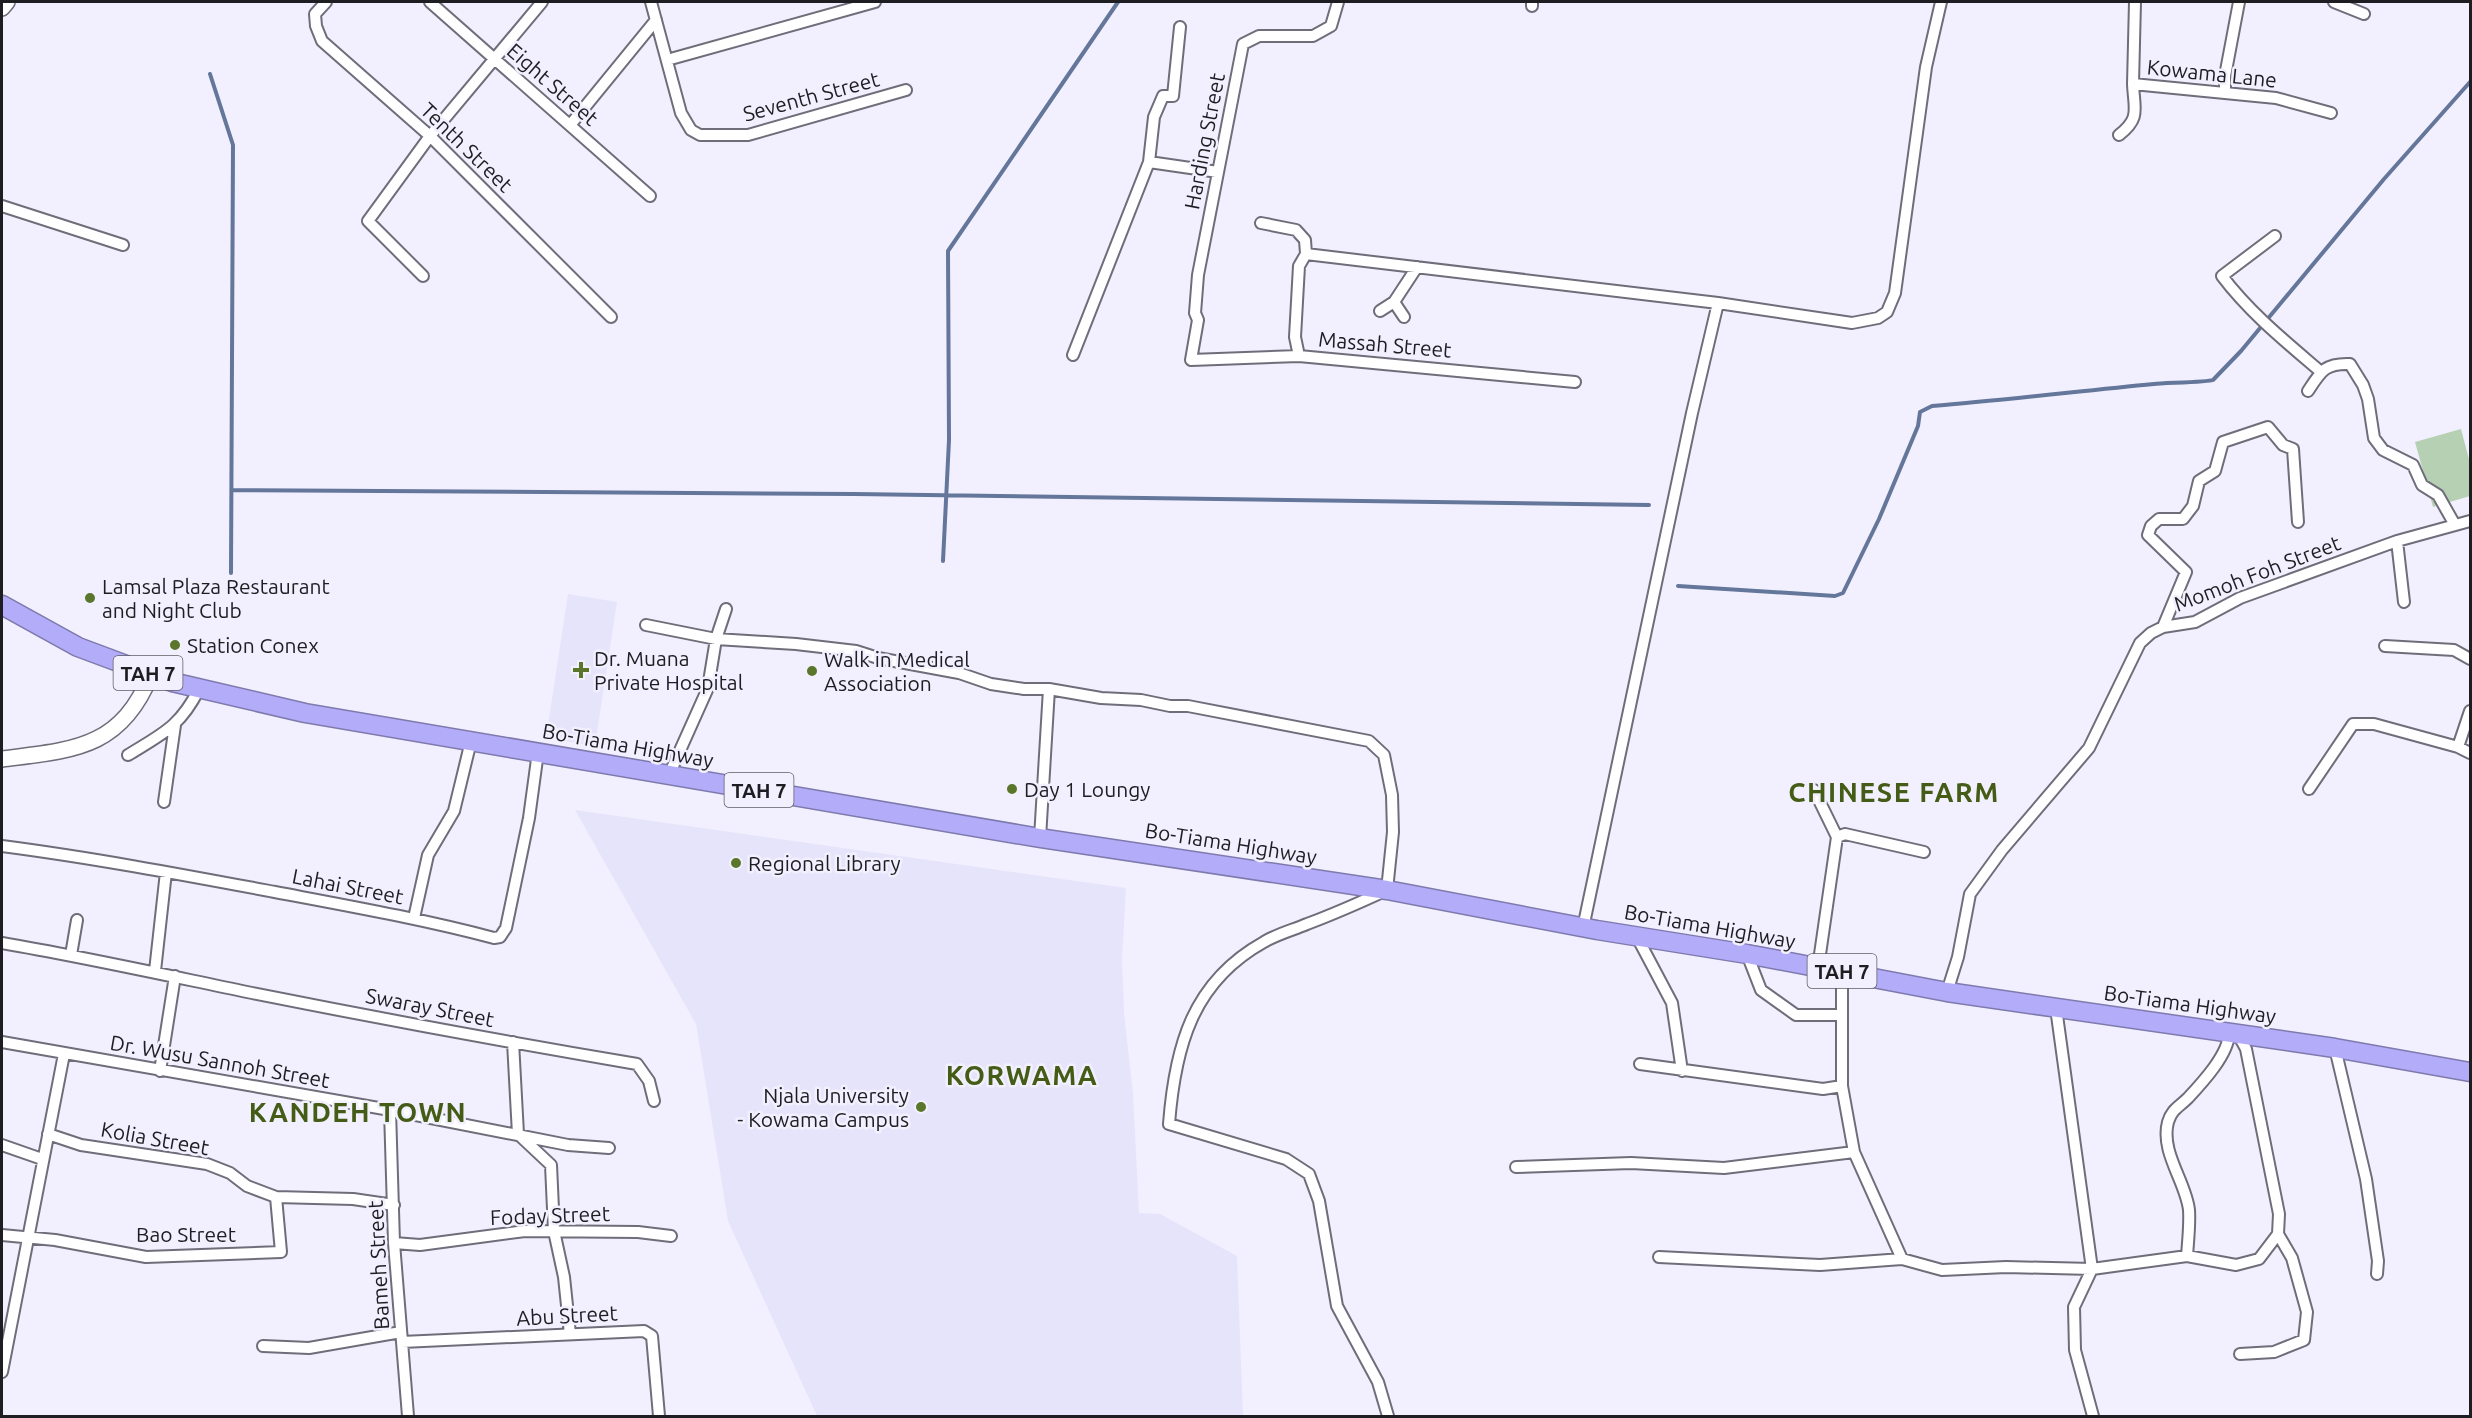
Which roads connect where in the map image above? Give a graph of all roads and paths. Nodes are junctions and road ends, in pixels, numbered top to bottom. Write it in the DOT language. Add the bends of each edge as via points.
graph roads {
  1 [pos="7,2"];
  2 [pos="326,2"];
  3 [pos="430,2"];
  4 [pos="542,2"];
  5 [pos="651,2"];
  6 [pos="875,2"];
  7 [pos="1338,2"];
  8 [pos="1941,2"];
  9 [pos="2135,2"];
  10 [pos="2239,2"];
  11 [pos="2334,2"];
  12 [pos="2,8"];
  13 [pos="2364,14"];
  14 [pos="656,20"];
  15 [pos="1180,27"];
  16 [pos="494,58"];
  17 [pos="667,60"];
  18 [pos="2133,84"];
  19 [pos="906,90"];
  20 [pos="2225,92"];
  21 [pos="2331,113"];
  22 [pos="571,124"];
  23 [pos="2119,135"];
  24 [pos="430,136"];
  25 [pos="1149,162"];
  26 [pos="1218,172"];
  27 [pos="650,196"];
  28 [pos="2,206"];
  29 [pos="1261,223"];
  30 [pos="2275,236"];
  31 [pos="123,245"];
  32 [pos="1306,254"];
  33 [pos="1418,267"];
  34 [pos="423,276"];
  35 [pos="1394,302"];
  36 [pos="1718,303"];
  37 [pos="1380,311"];
  38 [pos="611,317"];
  39 [pos="1404,317"];
  40 [pos="1074,356"];
  41 [pos="1299,356"];
  42 [pos="1191,360"];
  43 [pos="2321,372"];
  44 [pos="1575,382"];
  45 [pos="2308,391"];
  46 [pos="2470,521"];
  47 [pos="2298,522"];
  48 [pos="2455,525"];
  49 [pos="2397,541"];
  50 [pos="2404,602"];
  51 [pos="2,605"];
  52 [pos="726,609"];
  53 [pos="646,625"];
  54 [pos="2163,627"];
  55 [pos="716,639"];
  56 [pos="2385,646"];
  57 [pos="2470,659"];
  58 [pos="151,674"];
  59 [pos="199,689"];
  60 [pos="1049,689"];
  61 [pos="2470,711"];
  62 [pos="175,725"];
  63 [pos="471,741"];
  64 [pos="2458,747"];
  65 [pos="538,752"];
  66 [pos="2470,753"];
  67 [pos="128,755"];
  68 [pos="2,759"];
  69 [pos="669,775"];
  70 [pos="2309,789"];
  71 [pos="1814,790"];
  72 [pos="164,802"];
  73 [pos="1837,837"];
  74 [pos="1040,838"];
  75 [pos="2,846"];
  76 [pos="1923,852"];
  77 [pos="166,872"];
  78 [pos="1387,890"];
  79 [pos="414,918"];
  80 [pos="77,920"];
  81 [pos="1583,928"];
  82 [pos="1637,937"];
  83 [pos="2,943"];
  84 [pos="1748,954"];
  85 [pos="71,955"];
  86 [pos="1818,968"];
  87 [pos="155,971"];
  88 [pos="1842,971"];
  89 [pos="175,976"];
  90 [pos="1947,992"];
  91 [pos="2056,1008"];
  92 [pos="1842,1015"];
  93 [pos="2233,1034"];
  94 [pos="2,1040"];
  95 [pos="513,1042"];
  96 [pos="2335,1048"];
  97 [pos="64,1054"];
  98 [pos="1640,1064"];
  99 [pos="160,1071"];
  100 [pos="1682,1071"];
  101 [pos="2470,1072"];
  102 [pos="1842,1086"];
  103 [pos="654,1101"];
  104 [pos="390,1110"];
  105 [pos="48,1134"];
  106 [pos="518,1134"];
  107 [pos="2,1145"];
  108 [pos="609,1148"];
  109 [pos="1854,1152"];
  110 [pos="42,1159"];
  111 [pos="1516,1167"];
  112 [pos="276,1197"];
  113 [pos="394,1205"];
  114 [pos="554,1231"];
  115 [pos="2278,1234"];
  116 [pos="2,1235"];
  117 [pos="671,1236"];
  118 [pos="29,1239"];
  119 [pos="394,1244"];
  120 [pos="2187,1256"];
  121 [pos="1659,1257"];
  122 [pos="1902,1259"];
  123 [pos="2092,1269"];
  124 [pos="2377,1274"];
  125 [pos="570,1334"];
  126 [pos="402,1337"];
  127 [pos="263,1346"];
  128 [pos="2240,1354"];
  129 [pos="2,1372"];
  130 [pos="408,1416"];
  131 [pos="659,1416"];
  132 [pos="1388,1416"];
  133 [pos="2093,1416"];
  1 -- 12 [label="main road"];
  2 -- 24 [label="street, Tenth Street" via="315,14 322,41"];
  3 -- 16 [label="street, Eight Street"];
  4 -- 16 [label="street"];
  5 -- 14 [label="street"];
  6 -- 17 [label="street"];
  7 -- 26 [label="street, Harding Street" via="1331,26 1313,36 1259,36 1243,44"];
  8 -- 36 [label="street" via="1924,78 1895,293 1887,312 1878,318 1852,323"];
  9 -- 18 [label="street, Kowama Lane"];
  10 -- 20 [label="street"];
  11 -- 13 [label="street"];
  14 -- 17 [label="street"];
  14 -- 22 [label="street"];
  15 -- 25 [label="street" via="1173,96 1163,96 1154,117"];
  16 -- 22 [label="street, Eight Street"];
  16 -- 24 [label="street"];
  17 -- 19 [label="street, Seventh Street" via="681,113 691,130 700,135 748,135"];
  18 -- 20 [label="street, Kowama Lane"];
  18 -- 23 [label="street" via="2134,119"];
  20 -- 21 [label="street, Kowama Lane" via="2276,98"];
  22 -- 27 [label="street, Eight Street"];
  24 -- 34 [label="street" via="368,221"];
  24 -- 38 [label="street, Tenth Street"];
  25 -- 26 [label="street"];
  25 -- 40 [label="street"];
  26 -- 42 [label="street, Harding Street" via="1198,275 1198,320"];
  28 -- 31 [label="street"];
  29 -- 32 [label="street" via="1296,230 1305,240"];
  30 -- 43 [label="street" via="2222,276 2272,330"];
  32 -- 33 [label="street"];
  32 -- 41 [label="street" via="1299,266 1295,337"];
  33 -- 35 [label="street"];
  33 -- 36 [label="street"];
  35 -- 37 [label="street"];
  35 -- 39 [label="street"];
  36 -- 81 [label="street"];
  41 -- 42 [label="street, Massah Street"];
  41 -- 44 [label="street, Massah Street"];
  43 -- 45 [label="street"];
  43 -- 48 [label="street" via="2334,364 2350,364 2364,385 2374,438 2383,450 2413,465 2422,485 2438,495"];
  46 -- 48 [label="street, Momoh Foh Street"];
  47 -- 54 [label="street" via="2293,449 2283,445 2268,427 2223,442 2215,471 2199,481 2193,506 2183,519 2159,519 2148,535 2186,572"];
  48 -- 49 [label="street, Momoh Foh Street"];
  49 -- 50 [label="street"];
  49 -- 54 [label="street, Momoh Foh Street" via="2230,602 2195,622"];
  51 -- 58 [label="highway, Bo-Tiama Highway / TAH 7" via="78,647"];
  52 -- 55 [label="street"];
  53 -- 55 [label="street"];
  54 -- 90 [label="street, Momoh Foh Street" via="2140,644 2089,748 1970,894"];
  55 -- 60 [label="street" via="856,651 959,673 991,684"];
  55 -- 69 [label="street" via="708,688"];
  56 -- 57 [label="street" via="2454,650"];
  58 -- 59 [label="highway, Bo-Tiama Highway / TAH 7"];
  58 -- 68 [label="main road" via="122,723 106,735 72,748"];
  59 -- 62 [label="street" via="190,708"];
  59 -- 63 [label="highway, Bo-Tiama Highway / TAH 7" via="305,713"];
  60 -- 74 [label="street"];
  60 -- 78 [label="street" via="1188,706 1368,741 1384,755 1392,795"];
  61 -- 64 [label="street"];
  62 -- 67 [label="street"];
  62 -- 72 [label="street"];
  63 -- 65 [label="highway, Bo-Tiama Highway / TAH 7"];
  63 -- 79 [label="street" via="454,812 428,855"];
  64 -- 66 [label="street"];
  64 -- 70 [label="street" via="2374,723 2353,724"];
  65 -- 69 [label="highway, Bo-Tiama Highway / TAH 7"];
  65 -- 79 [label="street, Lahai Street" via="529,818 503,934 494,938"];
  69 -- 74 [label="highway, Bo-Tiama Highway / TAH 7"];
  71 -- 73 [label="street"];
  73 -- 76 [label="street" via="1845,834"];
  73 -- 86 [label="street"];
  74 -- 78 [label="highway, Bo-Tiama Highway / TAH 7"];
  75 -- 77 [label="street, Lahai Street"];
  77 -- 79 [label="street, Lahai Street"];
  77 -- 87 [label="street"];
  78 -- 81 [label="highway, Bo-Tiama Highway / TAH 7"];
  78 -- 132 [label="street" via="1265,941 1228,965 1203,997 1180,1045 1169,1124 1287,1159 1309,1174 1319,1201 1337,1306 1378,1382"];
  80 -- 85 [label="street"];
  81 -- 82 [label="highway, Bo-Tiama Highway / TAH 7"];
  82 -- 84 [label="highway, Bo-Tiama Highway / TAH 7"];
  82 -- 100 [label="street" via="1672,1003"];
  83 -- 85 [label="street"];
  84 -- 86 [label="highway, Bo-Tiama Highway / TAH 7"];
  84 -- 92 [label="street" via="1761,990 1796,1015"];
  85 -- 87 [label="street"];
  86 -- 88 [label="highway, Bo-Tiama Highway / TAH 7"];
  87 -- 89 [label="street, Swaray Street"];
  88 -- 90 [label="highway, Bo-Tiama Highway / TAH 7"];
  88 -- 92 [label="street"];
  89 -- 95 [label="street, Swaray Street"];
  89 -- 99 [label="street"];
  90 -- 91 [label="highway, Bo-Tiama Highway / TAH 7"];
  91 -- 93 [label="highway, Bo-Tiama Highway / TAH 7"];
  91 -- 123 [label="street"];
  92 -- 102 [label="street"];
  93 -- 96 [label="highway, Bo-Tiama Highway / TAH 7"];
  93 -- 115 [label="street" via="2246,1049 2280,1214"];
  93 -- 120 [label="street" via="2217,1063 2187,1099 2172,1110 2167,1125 2173,1168 2189,1210"];
  94 -- 97 [label="street, Dr. Wusu Sannoh Street"];
  95 -- 103 [label="street, Swaray Street" via="637,1064 649,1081"];
  95 -- 106 [label="street"];
  96 -- 101 [label="highway, Bo-Tiama Highway / TAH 7"];
  96 -- 124 [label="street" via="2366,1179"];
  97 -- 99 [label="street, Dr. Wusu Sannoh Street"];
  97 -- 105 [label="street"];
  98 -- 100 [label="street"];
  99 -- 104 [label="street, Dr. Wusu Sannoh Street"];
  100 -- 102 [label="street" via="1823,1089"];
  102 -- 109 [label="street"];
  104 -- 106 [label="street, Dr. Wusu Sannoh Street"];
  104 -- 113 [label="street, Bameh Street"];
  105 -- 110 [label="street"];
  105 -- 112 [label="street, Kolia Street" via="81,1145 207,1164"];
  106 -- 108 [label="street, Dr. Wusu Sannoh Street" via="568,1145"];
  106 -- 114 [label="street" via="551,1165"];
  107 -- 110 [label="street"];
  109 -- 111 [label="street" via="1724,1168 1631,1163"];
  109 -- 122 [label="street"];
  110 -- 118 [label="street"];
  112 -- 113 [label="street, Kolia Street" via="353,1199"];
  112 -- 118 [label="street, Bao Street" via="280,1252 146,1257 56,1240"];
  113 -- 119 [label="street, Bameh Street"];
  114 -- 117 [label="street, Foday Street"];
  114 -- 119 [label="street, Foday Street" via="525,1231 420,1245"];
  114 -- 125 [label="street"];
  115 -- 120 [label="street" via="2259,1259 2236,1265"];
  115 -- 128 [label="street" via="2292,1258 2307,1311 2304,1340 2274,1352"];
  116 -- 118 [label="street, Bao Street"];
  118 -- 129 [label="street"];
  119 -- 126 [label="street, Bameh Street"];
  120 -- 123 [label="street"];
  121 -- 122 [label="street" via="1820,1265"];
  122 -- 123 [label="street" via="1942,1270"];
  123 -- 133 [label="street" via="2074,1306 2075,1350"];
  125 -- 126 [label="street, Abu Street"];
  125 -- 131 [label="street, Abu Street" via="645,1331 652,1336"];
  126 -- 127 [label="street, Abu Street" via="309,1348"];
  126 -- 130 [label="street, Bameh Street"];
}
